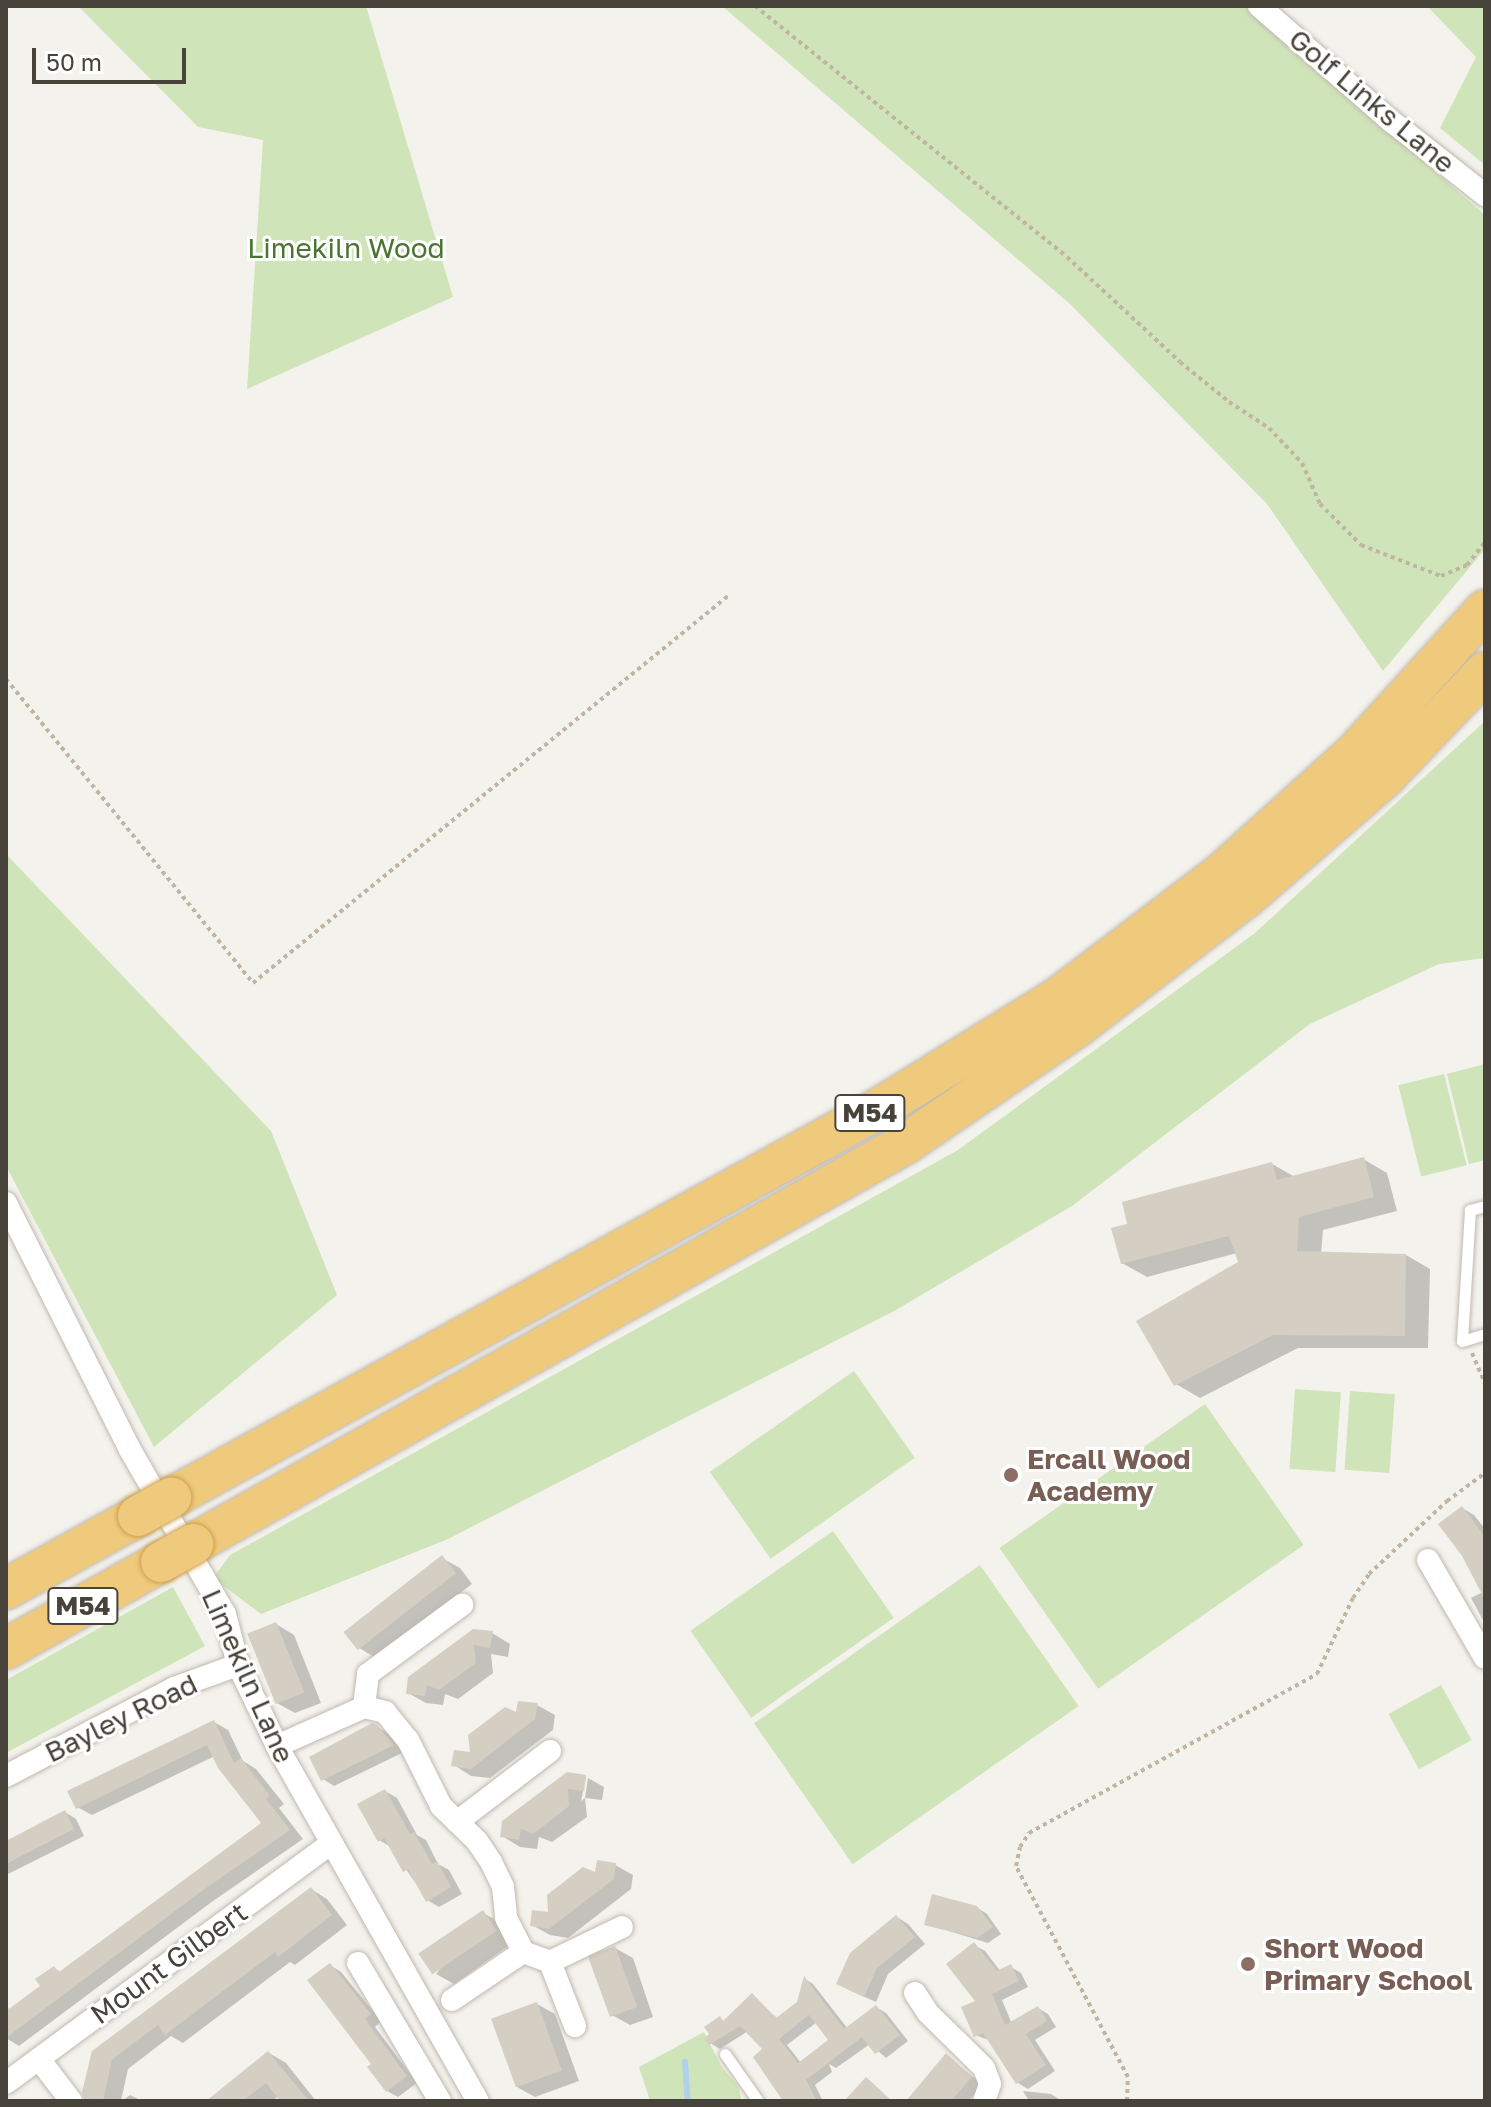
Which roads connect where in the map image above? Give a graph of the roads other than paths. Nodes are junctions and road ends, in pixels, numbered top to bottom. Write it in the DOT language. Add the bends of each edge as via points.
graph roads {
  1 [pos="1259,6"];
  2 [pos="1485,195"];
  3 [pos="1485,610"];
  4 [pos="1485,672"];
  5 [pos="6,1203"];
  6 [pos="1485,1206"];
  7 [pos="1485,1334"];
  8 [pos="1428,1560"];
  9 [pos="6,1589"];
  10 [pos="462,1605"];
  11 [pos="6,1649"];
  12 [pos="1485,1658"];
  13 [pos="238,1665"];
  14 [pos="364,1707"];
  15 [pos="277,1746"];
  16 [pos="550,1751"];
  17 [pos="6,1776"];
  18 [pos="457,1822"];
  19 [pos="331,1843"];
  20 [pos="622,1927"];
  21 [pos="523,1952"];
  22 [pos="550,1962"];
  23 [pos="358,1963"];
  24 [pos="915,1993"];
  25 [pos="452,2000"];
  26 [pos="575,2026"];
  27 [pos="725,2054"];
  28 [pos="39,2059"];
  29 [pos="6,2083"];
  30 [pos="71,2101"];
  31 [pos="440,2101"];
  32 [pos="478,2101"];
  33 [pos="758,2101"];
  34 [pos="984,2101"];
  1 -- 2 [label="street, Golf Links Lane"];
  3 -- 9 [label="highway, M54" via="1355,753 1220,875 1059,997 878,1109"];
  4 -- 11 [label="highway, M54" via="1384,778 1245,898 1078,1026 905,1144"];
  5 -- 13 [label="street, Limekiln Lane" via="129,1448 225,1614"];
  6 -- 7 [label="lane" via="1470,1210 1462,1341"];
  8 -- 12 [label="street"];
  10 -- 14 [label="street" via="368,1674"];
  13 -- 15 [label="street, Limekiln Lane"];
  13 -- 17 [label="street, Bayley Road" via="174,1688"];
  14 -- 15 [label="street"];
  14 -- 18 [label="street" via="385,1712 408,1740 441,1806"];
  15 -- 19 [label="street, Limekiln Lane"];
  16 -- 18 [label="street"];
  18 -- 21 [label="street" via="491,1862 503,1887 506,1918"];
  19 -- 28 [label="street, Mount Gilbert"];
  19 -- 32 [label="street, Limekiln Lane"];
  20 -- 22 [label="street"];
  21 -- 22 [label="street"];
  21 -- 25 [label="street"];
  22 -- 26 [label="street"];
  23 -- 31 [label="street"];
  24 -- 34 [label="street" via="935,2022 984,2068 990,2084"];
  27 -- 33 [label="lane"];
  28 -- 29 [label="street, Mount Gilbert"];
  28 -- 30 [label="street"];
}
